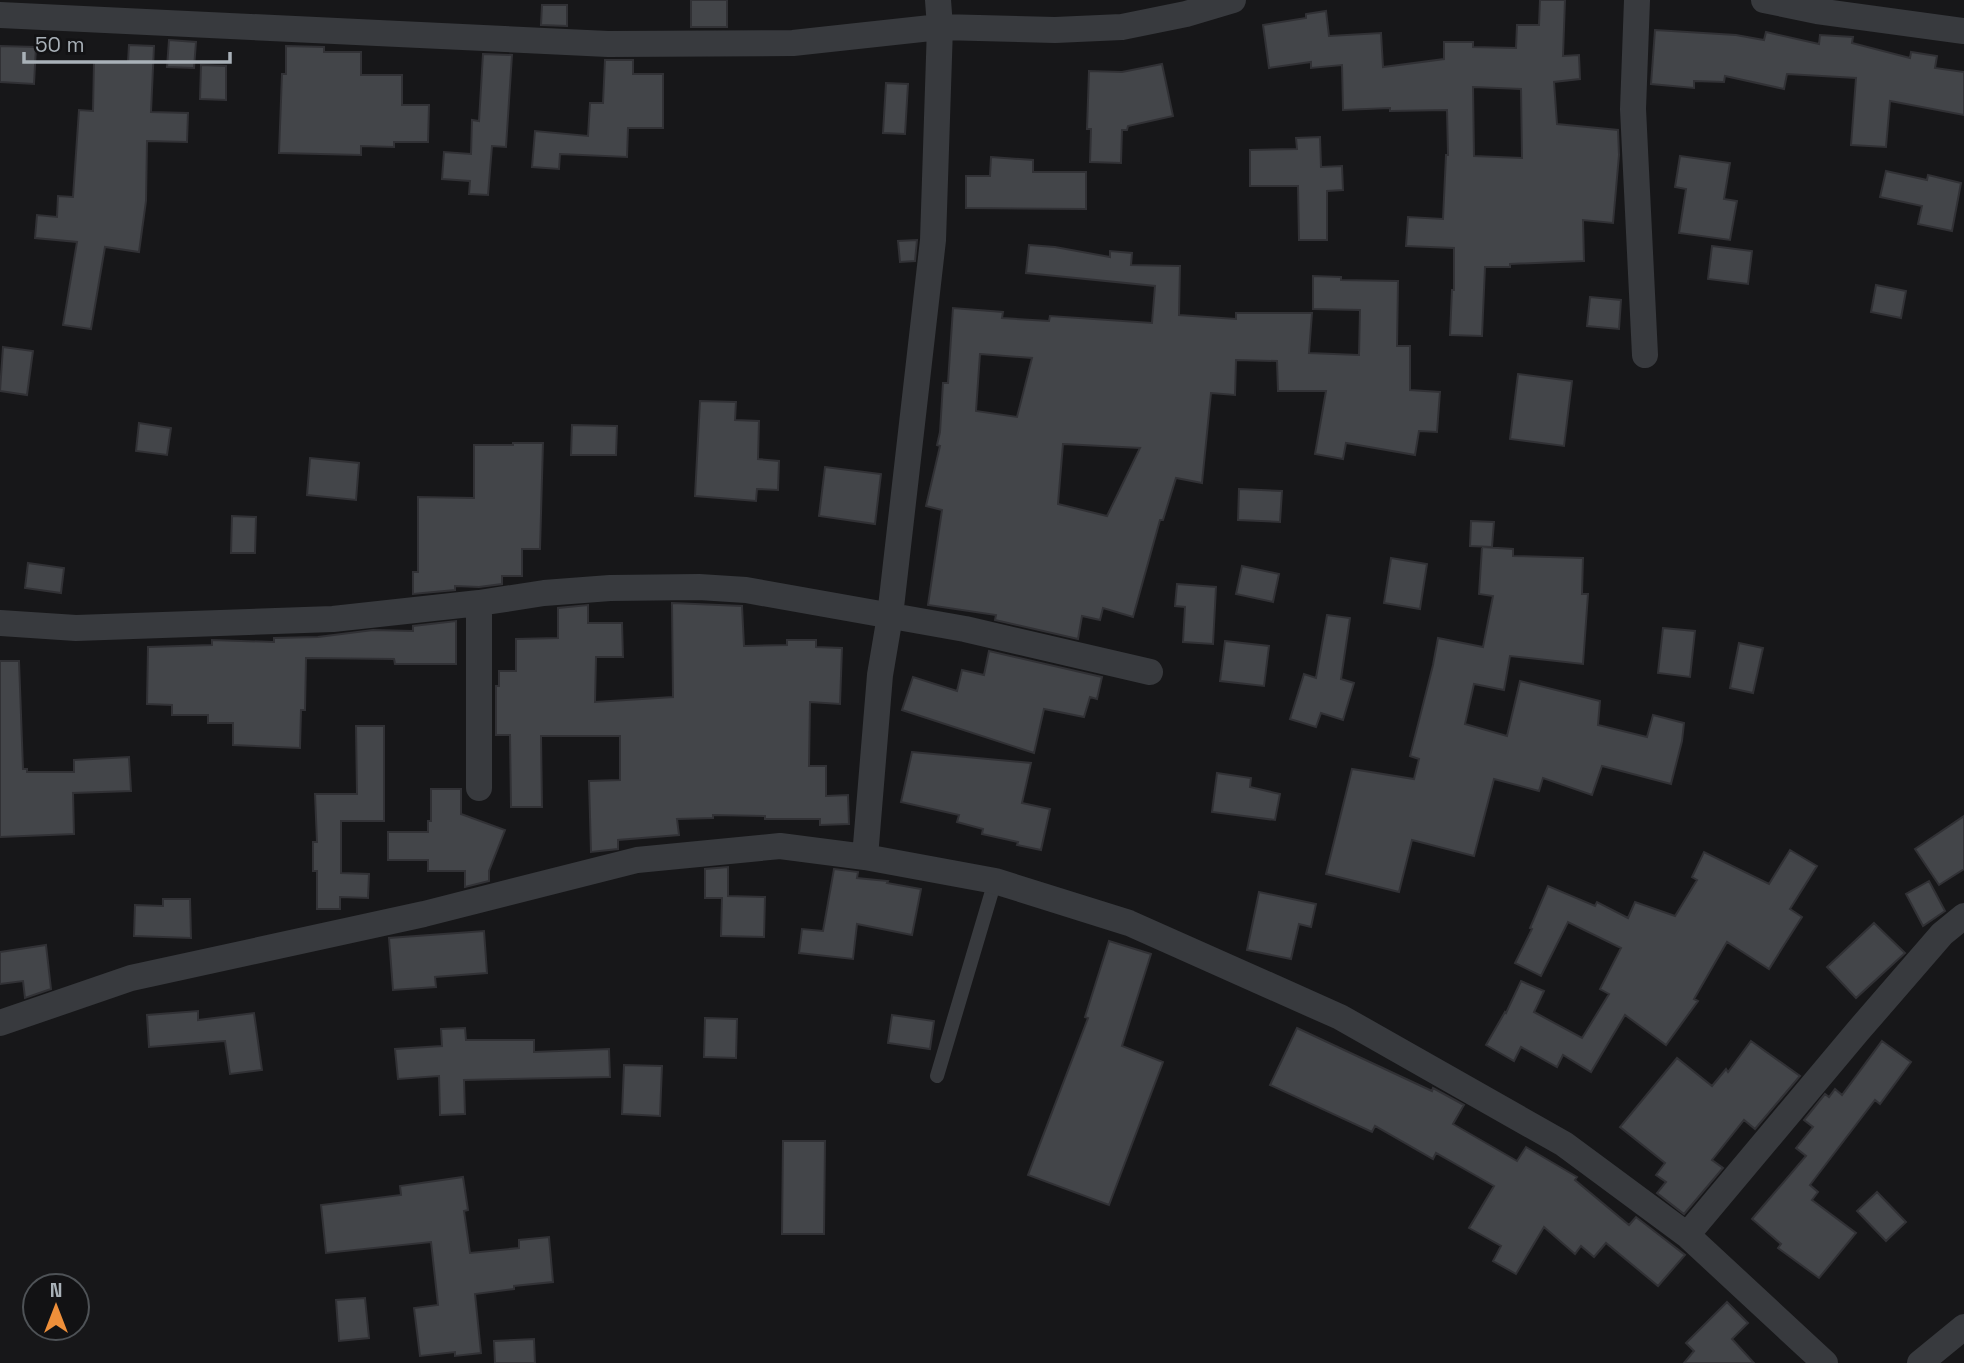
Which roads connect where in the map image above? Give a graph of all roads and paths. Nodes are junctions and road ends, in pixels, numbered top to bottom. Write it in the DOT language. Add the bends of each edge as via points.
graph roads {
  1 [pos="938,0"];
  2 [pos="1233,0"];
  3 [pos="1637,0"];
  4 [pos="1764,0"];
  5 [pos="1819,6"];
  6 [pos="0,15"];
  7 [pos="940,27"];
  8 [pos="1964,32"];
  9 [pos="1645,355"];
  10 [pos="478,603"];
  11 [pos="890,616"];
  12 [pos="0,623"];
  13 [pos="1150,672"];
  14 [pos="478,788"];
  15 [pos="865,857"];
  16 [pos="995,881"];
  17 [pos="1964,916"];
  18 [pos="0,1023"];
  19 [pos="937,1076"];
  20 [pos="1687,1236"];
  21 [pos="1964,1327"];
  22 [pos="1825,1363"];
  23 [pos="1920,1363"];
  1 -- 7 [label="street"];
  2 -- 7 [label="street" via="1122,27"];
  3 -- 9 [label="street" via="1633,109"];
  4 -- 5 [label="street"];
  5 -- 8 [label="street"];
  6 -- 7 [label="street" via="608,44 793,43"];
  7 -- 11 [label="street" via="933,240"];
  10 -- 11 [label="street" via="610,588 699,587 746,590"];
  10 -- 12 [label="street" via="333,619 76,628"];
  10 -- 14 [label="street"];
  11 -- 13 [label="street" via="991,634"];
  11 -- 15 [label="street" via="880,675"];
  15 -- 16 [label="street"];
  15 -- 18 [label="street" via="780,846 638,860 424,914 131,978"];
  16 -- 19 [label="lane"];
  16 -- 20 [label="street" via="1129,923 1340,1017 1564,1144"];
  17 -- 20 [label="street" via="1942,934 1883,1002"];
  20 -- 22 [label="street"];
  21 -- 23 [label="street"];
}
